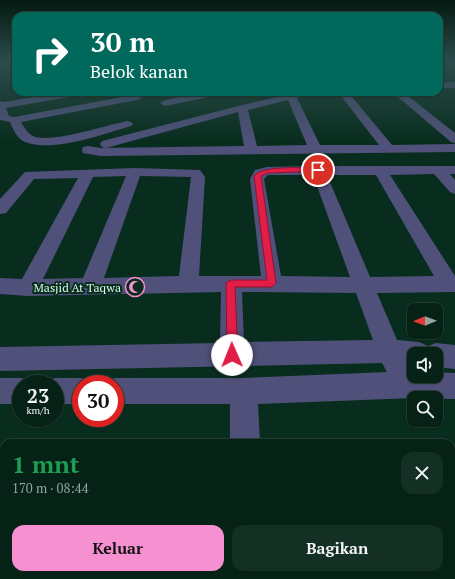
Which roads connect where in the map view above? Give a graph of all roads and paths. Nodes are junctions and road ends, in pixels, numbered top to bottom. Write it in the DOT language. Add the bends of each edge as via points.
graph roads {
  1 [pos="443,89"];
  2 [pos="455,89"];
  3 [pos="55,96"];
  4 [pos="137,96"];
  5 [pos="156,96"];
  6 [pos="196,96"];
  7 [pos="290,96"];
  8 [pos="346,96"];
  9 [pos="402,96"];
  10 [pos="164,103"];
  11 [pos="0,105"];
  12 [pos="242,108"];
  13 [pos="14,120"];
  14 [pos="140,121"];
  15 [pos="187,122"];
  16 [pos="455,139"];
  17 [pos="315,148"];
  18 [pos="455,148"];
  19 [pos="251,149"];
  20 [pos="389,149"];
  21 [pos="318,170"];
  22 [pos="380,170"];
  23 [pos="438,170"];
  24 [pos="455,170"];
  25 [pos="135,172"];
  26 [pos="88,173"];
  27 [pos="455,189"];
  28 [pos="0,209"];
  29 [pos="231,283"];
  30 [pos="272,283"];
  31 [pos="188,284"];
  32 [pos="452,284"];
  33 [pos="362,285"];
  34 [pos="0,286"];
  35 [pos="90,287"];
  36 [pos="28,288"];
  37 [pos="389,351"];
  38 [pos="407,353"];
  39 [pos="232,355"];
  40 [pos="443,356"];
  41 [pos="455,357"];
  42 [pos="0,359"];
  43 [pos="408,385"];
  44 [pos="455,386"];
  45 [pos="0,391"];
  46 [pos="12,391"];
  47 [pos="124,391"];
  48 [pos="244,391"];
  49 [pos="245,439"];
  1 -- 2 [label="street"];
  3 -- 11 [label="street"];
  4 -- 13 [label="street"];
  5 -- 10 [label="street"];
  6 -- 10 [label="street"];
  7 -- 12 [label="street"];
  7 -- 17 [label="street"];
  8 -- 20 [label="street"];
  9 -- 16 [label="street"];
  10 -- 15 [label="street"];
  11 -- 13 [label="street" via="4,118"];
  12 -- 15 [label="street"];
  12 -- 19 [label="street"];
  13 -- 14 [label="street" via="29,140 44,142"];
  15 -- 19 [label="street" via="88,150 101,152"];
  17 -- 19 [label="street"];
  17 -- 20 [label="street"];
  18 -- 20 [label="street"];
  21 -- 22 [label="street"];
  21 -- 30 [label="street" via="267,171 258,176"];
  21 -- 33 [label="street"];
  22 -- 23 [label="street"];
  22 -- 32 [label="street"];
  23 -- 24 [label="street"];
  23 -- 27 [label="street"];
  25 -- 26 [label="street"];
  25 -- 31 [label="street" via="193,172 197,175"];
  25 -- 35 [label="street"];
  26 -- 28 [label="street" via="30,175"];
  26 -- 36 [label="street"];
  29 -- 30 [label="street"];
  29 -- 31 [label="street"];
  29 -- 39 [label="street"];
  30 -- 33 [label="street"];
  31 -- 35 [label="street"];
  32 -- 33 [label="street"];
  33 -- 37 [label="street"];
  34 -- 36 [label="street"];
  35 -- 36 [label="street"];
  37 -- 38 [label="street"];
  37 -- 39 [label="street"];
  37 -- 43 [label="street"];
  39 -- 42 [label="street"];
  40 -- 41 [label="street"];
  43 -- 44 [label="street"];
  43 -- 48 [label="street"];
  45 -- 46 [label="street"];
  47 -- 48 [label="street"];
  48 -- 49 [label="street"];
}
